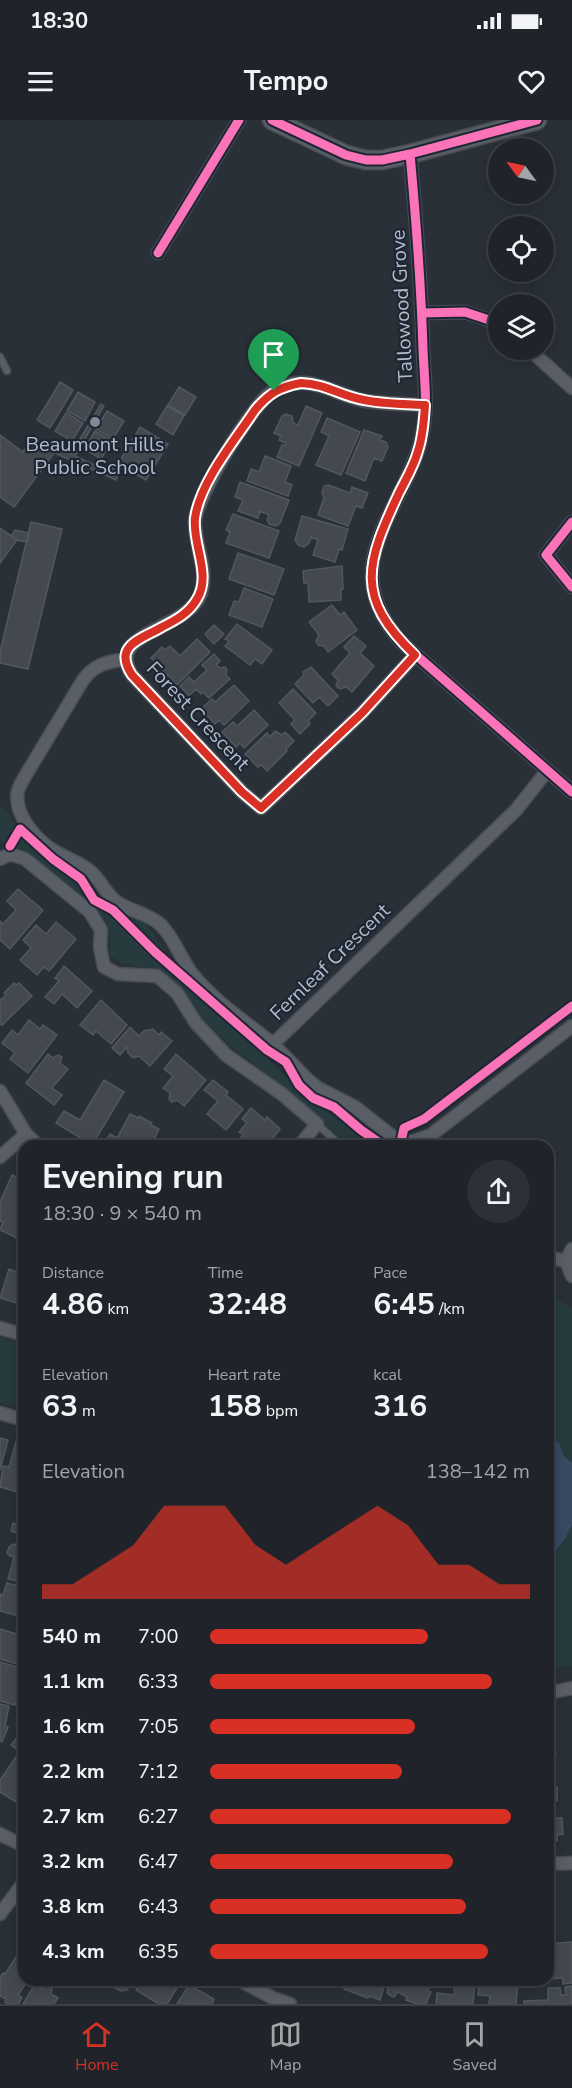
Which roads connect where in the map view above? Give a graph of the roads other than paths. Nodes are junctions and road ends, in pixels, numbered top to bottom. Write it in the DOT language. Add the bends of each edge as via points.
graph roads {
  1 [pos="239,120"];
  2 [pos="272,120"];
  3 [pos="537,120"];
  4 [pos="410,154"];
  5 [pos="158,253"];
  6 [pos="422,313"];
  7 [pos="488,320"];
  8 [pos="0,357"];
  9 [pos="541,360"];
  10 [pos="7,371"];
  11 [pos="572,388"];
  12 [pos="425,405"];
  13 [pos="572,522"];
  14 [pos="572,587"];
  15 [pos="415,655"];
  16 [pos="125,659"];
  17 [pos="547,771"];
  18 [pos="572,792"];
  19 [pos="0,859"];
  20 [pos="572,1026"];
  21 [pos="273,1044"];
  22 [pos="0,1091"];
  23 [pos="317,1124"];
  24 [pos="26,1134"];
  25 [pos="19,1140"];
  26 [pos="32,1140"];
  27 [pos="303,1140"];
  28 [pos="334,1140"];
  29 [pos="401,1140"];
  30 [pos="420,1140"];
  31 [pos="18,1141"];
  32 [pos="0,1157"];
  33 [pos="572,1249"];
  34 [pos="554,1258"];
  35 [pos="566,1261"];
  36 [pos="572,1276"];
  37 [pos="0,1328"];
  38 [pos="18,1333"];
  39 [pos="0,1413"];
  40 [pos="18,1418"];
  41 [pos="572,1689"];
  42 [pos="554,1692"];
  43 [pos="0,1834"];
  44 [pos="18,1843"];
  45 [pos="572,1863"];
  46 [pos="554,1864"];
  47 [pos="18,1890"];
  48 [pos="0,1914"];
  49 [pos="250,1986"];
  50 [pos="290,2004"];
  1 -- 5 [label="street"];
  2 -- 4 [label="street" via="346,155 366,160"];
  3 -- 4 [label="street"];
  4 -- 6 [label="street, Tallowood Grove"];
  6 -- 7 [label="street" via="465,312"];
  6 -- 12 [label="street, Tallowood Grove"];
  8 -- 10 [label="lane"];
  9 -- 11 [label="street"];
  12 -- 15 [label="street, Tallowood Grove" via="418,451 383,527 372,571 373,590 386,624"];
  12 -- 16 [label="street, Forest Crescent" via="363,400 316,384 301,383 274,391 255,410 200,503 195,519 201,594 188,612 139,637 126,651"];
  13 -- 14 [label="street" via="546,555"];
  15 -- 16 [label="street, Forest Crescent" via="362,713 261,808 132,675"];
  15 -- 17 [label="street, Tallowood Grove"];
  16 -- 21 [label="street" via="99,665 83,680 24,778 18,798 22,816 45,844 93,873 118,903 147,915 163,927 194,976 219,1002"];
  17 -- 18 [label="street, Tallowood Grove"];
  17 -- 21 [label="street, Fernleaf Crescent" via="516,810"];
  19 -- 23 [label="street" via="17,855 90,912 101,930 104,967 118,974 157,976 177,993 196,1023 226,1055"];
  20 -- 30 [label="street, Fernleaf Crescent"];
  21 -- 29 [label="street, Fernleaf Crescent" via="318,1088 355,1107"];
  22 -- 24 [label="street"];
  23 -- 27 [label="street"];
  23 -- 28 [label="lane"];
  24 -- 25 [label="street"];
  24 -- 26 [label="street"];
  31 -- 32 [label="street"];
  33 -- 35 [label="street"];
  34 -- 35 [label="street"];
  35 -- 36 [label="street"];
  37 -- 38 [label="street"];
  39 -- 40 [label="street"];
  41 -- 42 [label="street"];
  43 -- 44 [label="street"];
  45 -- 46 [label="street"];
  47 -- 48 [label="street"];
  49 -- 50 [label="street"];
}
